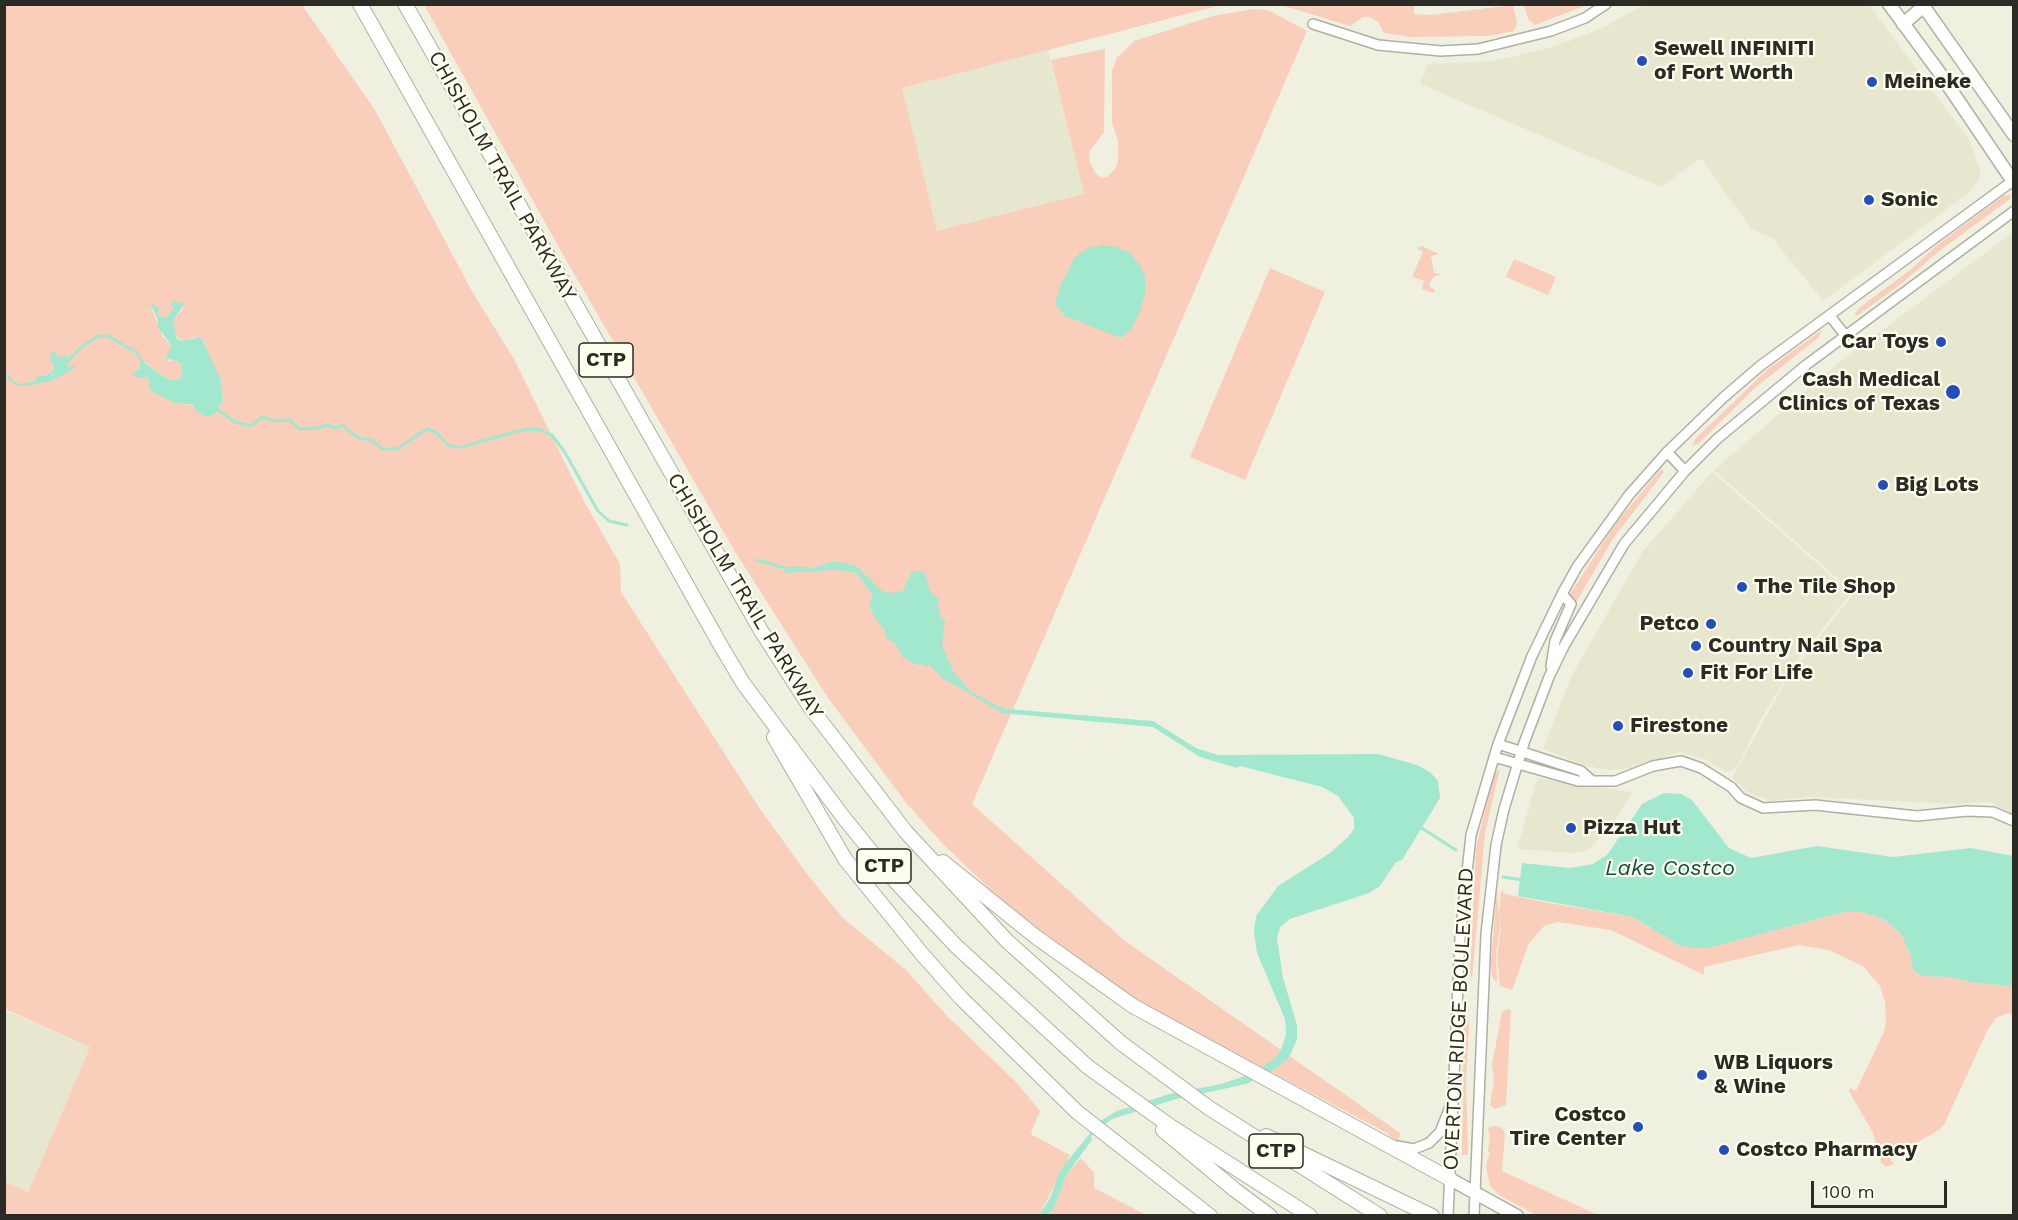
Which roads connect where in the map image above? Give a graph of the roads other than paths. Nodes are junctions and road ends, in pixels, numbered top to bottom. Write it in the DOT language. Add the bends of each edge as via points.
graph roads {
  1 [pos="360,4"];
  2 [pos="1606,4"];
  3 [pos="1889,4"];
  4 [pos="1923,5"];
  5 [pos="406,6"];
  6 [pos="1313,24"];
  7 [pos="1903,24"];
  8 [pos="2013,135"];
  9 [pos="2013,181"];
  10 [pos="2013,211"];
  11 [pos="1830,316"];
  12 [pos="1845,335"];
  13 [pos="1667,452"];
  14 [pos="1685,471"];
  15 [pos="1562,594"];
  16 [pos="1549,677"];
  17 [pos="743,683"];
  18 [pos="1498,744"];
  19 [pos="1521,750"];
  20 [pos="1494,757"];
  21 [pos="1517,764"];
  22 [pos="1590,779"];
  23 [pos="2013,821"];
  24 [pos="906,832"];
  25 [pos="1088,1067"];
  26 [pos="1452,1102"];
  27 [pos="1209,1108"];
  28 [pos="1385,1144"];
  29 [pos="1449,1179"];
  30 [pos="1475,1193"];
  31 [pos="1210,1215"];
  32 [pos="1270,1215"];
  33 [pos="1310,1215"];
  34 [pos="1380,1215"];
  35 [pos="1432,1215"];
  36 [pos="1448,1215"];
  37 [pos="1474,1215"];
  38 [pos="1517,1215"];
  1 -- 17 [label="highway, CHISHOLM TRAIL PARKWAY / CTP"];
  2 -- 6 [label="street" via="1585,18 1551,31 1478,49 1441,51 1378,45"];
  3 -- 7 [label="main road"];
  4 -- 7 [label="main road"];
  4 -- 8 [label="main road"];
  5 -- 24 [label="highway, CHISHOLM TRAIL PARKWAY / CTP" via="760,629 816,714"];
  7 -- 9 [label="main road"];
  9 -- 11 [label="street, OVERTON RIDGE BOULEVARD"];
  10 -- 12 [label="street, OVERTON RIDGE BOULEVARD"];
  11 -- 12 [label="street"];
  11 -- 13 [label="street, OVERTON RIDGE BOULEVARD" via="1742,380"];
  12 -- 14 [label="street, OVERTON RIDGE BOULEVARD" via="1757,404"];
  13 -- 14 [label="street"];
  13 -- 15 [label="street, OVERTON RIDGE BOULEVARD" via="1629,495"];
  14 -- 16 [label="street, OVERTON RIDGE BOULEVARD" via="1612,562"];
  15 -- 16 [label="street" via="1571,604 1554,645"];
  15 -- 18 [label="street, OVERTON RIDGE BOULEVARD" via="1532,656"];
  16 -- 19 [label="street, OVERTON RIDGE BOULEVARD"];
  17 -- 25 [label="highway, CHISHOLM TRAIL PARKWAY / CTP" via="896,881 956,946"];
  17 -- 31 [label="highway" via="845,859 961,998 1077,1112"];
  18 -- 19 [label="street"];
  18 -- 20 [label="street, OVERTON RIDGE BOULEVARD"];
  19 -- 21 [label="street, OVERTON RIDGE BOULEVARD"];
  19 -- 22 [label="street" via="1581,771"];
  20 -- 21 [label="street"];
  20 -- 26 [label="street, OVERTON RIDGE BOULEVARD" via="1471,835 1464,888"];
  21 -- 22 [label="street" via="1578,781"];
  21 -- 30 [label="street, OVERTON RIDGE BOULEVARD" via="1499,828 1488,910"];
  22 -- 23 [label="street" via="1615,781 1653,766 1681,762 1701,768 1741,798 1763,808 1815,805 1917,816 1994,812"];
  24 -- 27 [label="highway, CHISHOLM TRAIL PARKWAY / CTP" via="1007,940 1086,1014"];
  24 -- 28 [label="highway" via="1035,937 1134,1006"];
  25 -- 32 [label="highway"];
  25 -- 33 [label="highway, CHISHOLM TRAIL PARKWAY / CTP" via="1170,1126"];
  26 -- 28 [label="street" via="1440,1132 1429,1143 1414,1149"];
  26 -- 29 [label="street, OVERTON RIDGE BOULEVARD"];
  27 -- 34 [label="highway, CHISHOLM TRAIL PARKWAY / CTP"];
  27 -- 35 [label="highway"];
  28 -- 29 [label="highway"];
  29 -- 30 [label="main road"];
  29 -- 36 [label="street, OVERTON RIDGE BOULEVARD"];
  30 -- 37 [label="street, OVERTON RIDGE BOULEVARD"];
  30 -- 38 [label="main road"];
}
